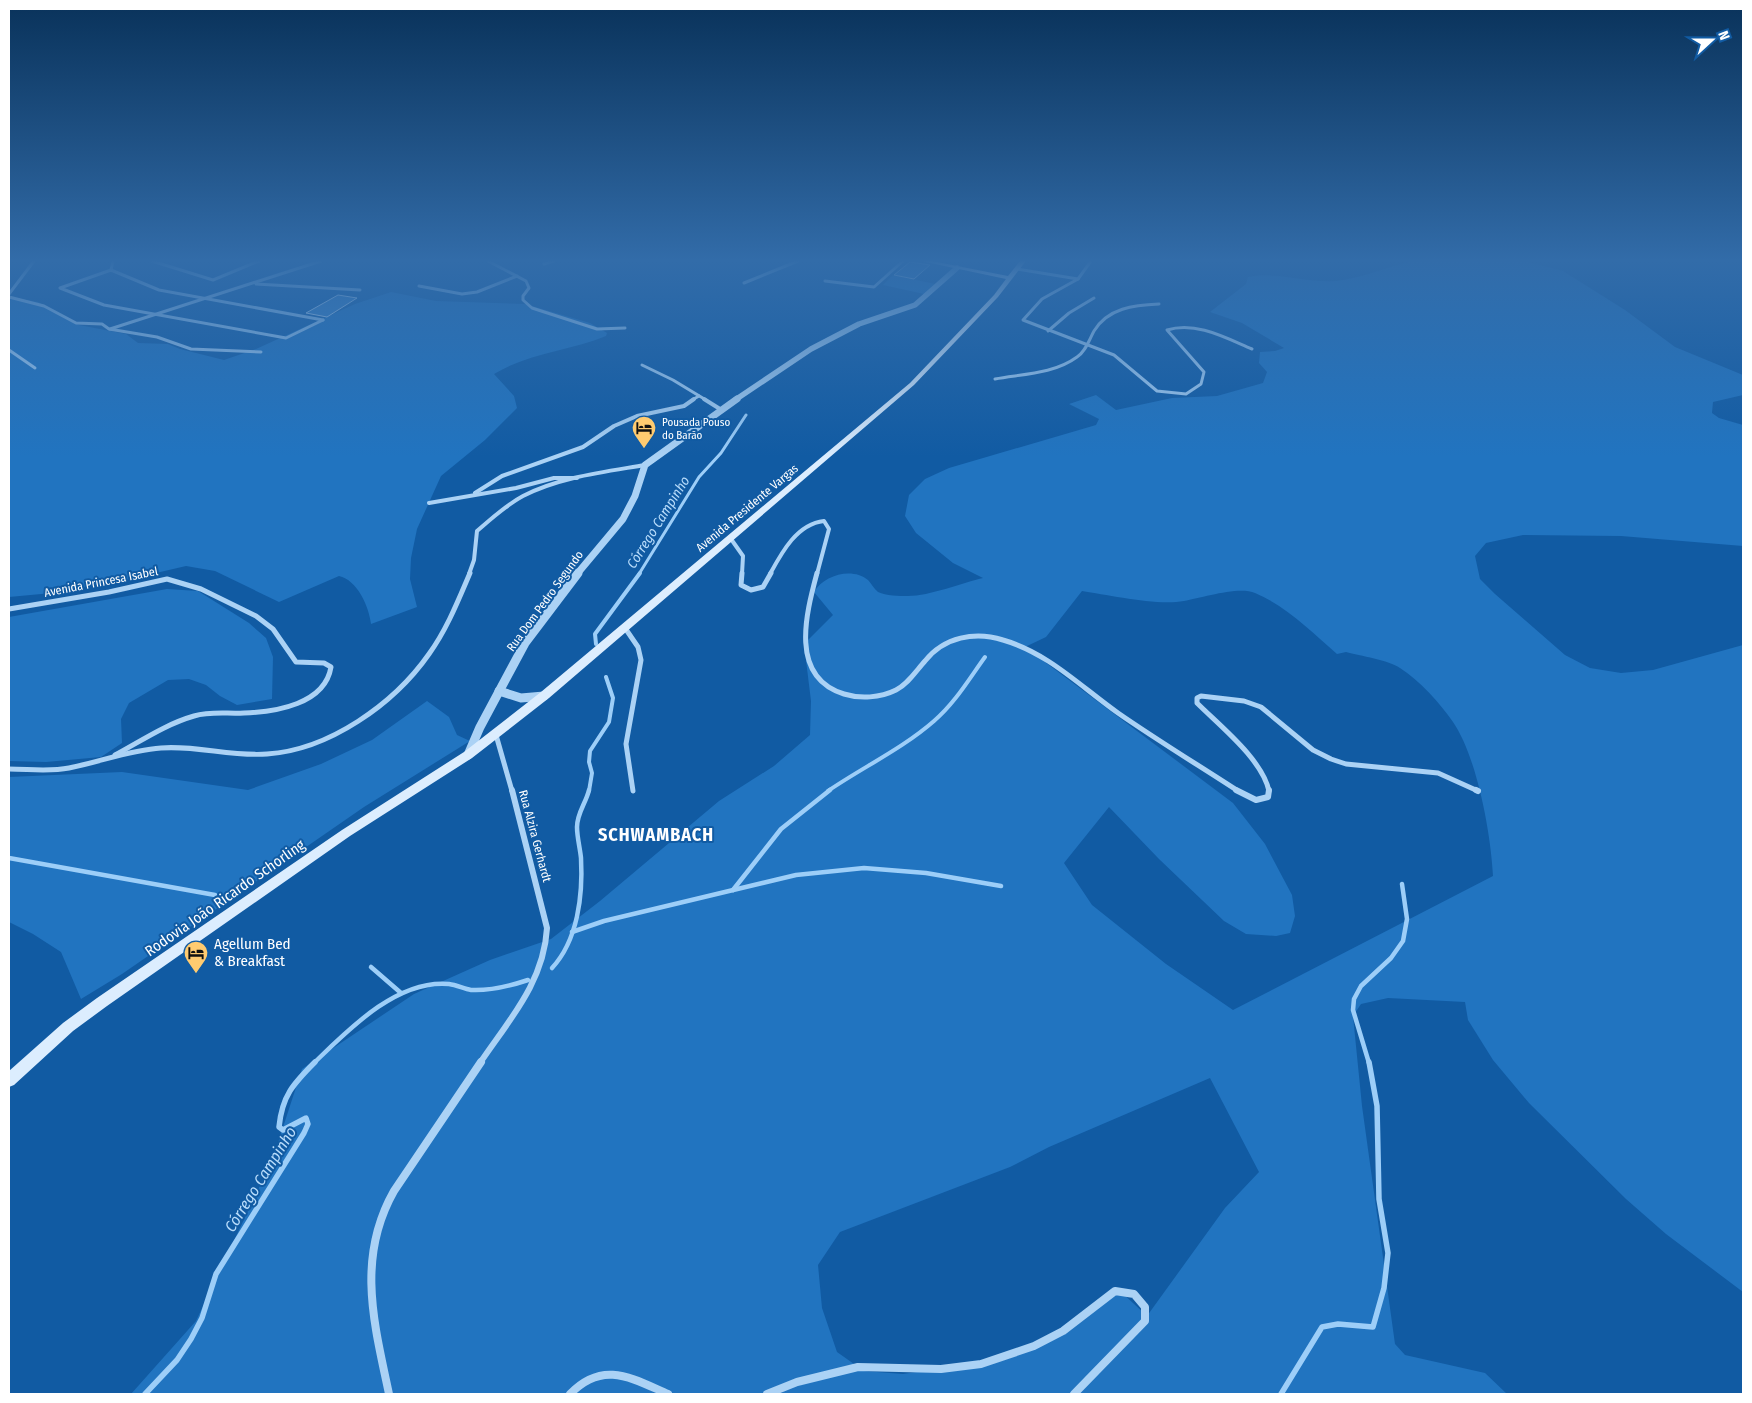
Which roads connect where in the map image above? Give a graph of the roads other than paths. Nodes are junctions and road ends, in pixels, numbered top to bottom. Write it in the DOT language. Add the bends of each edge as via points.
graph roads {
  1 [pos="105,326"];
  2 [pos="117,326"];
  3 [pos="225,326"];
  4 [pos="310,326"];
  5 [pos="589,326"];
  6 [pos="856,326"];
  7 [pos="968,326"];
  8 [pos="1037,326"];
  9 [pos="1053,326"];
  10 [pos="1098,326"];
  11 [pos="625,328"];
  12 [pos="109,329"];
  13 [pos="1048,331"];
  14 [pos="1087,345"];
  15 [pos="1252,349"];
  16 [pos="9,350"];
  17 [pos="261,352"];
  18 [pos="642,365"];
  19 [pos="36,368"];
  20 [pos="995,379"];
  21 [pos="699,396"];
  22 [pos="720,409"];
  23 [pos="645,465"];
  24 [pos="580,479"];
  25 [pos="475,493"];
  26 [pos="429,503"];
  27 [pos="731,539"];
  28 [pos="9,609"];
  29 [pos="626,628"];
  30 [pos="499,692"];
  31 [pos="545,696"];
  32 [pos="496,735"];
  33 [pos="468,755"];
  34 [pos="107,759"];
  35 [pos="9,769"];
  36 [pos="632,791"];
  37 [pos="1478,791"];
  38 [pos="9,1080"];
  39 [pos="389,1394"];
  40 [pos="570,1394"];
  41 [pos="668,1394"];
  42 [pos="767,1394"];
  43 [pos="1074,1394"];
  1 -- 12 [label="street"];
  2 -- 12 [label="street"];
  3 -- 4 [label="street" via="286,338"];
  5 -- 11 [label="street"];
  6 -- 22 [label="street" via="811,349"];
  7 -- 27 [label="main road, Avenida Presidente Vargas" via="912,384"];
  8 -- 13 [label="street"];
  9 -- 13 [label="street"];
  10 -- 14 [label="street"];
  12 -- 17 [label="street" via="157,337 202,350"];
  13 -- 14 [label="street"];
  14 -- 15 [label="street" via="1119,359 1157,391 1175,394 1194,390 1201,384 1204,372 1167,330 1180,327 1202,330"];
  14 -- 20 [label="street" via="1075,358 1057,366"];
  16 -- 19 [label="street"];
  18 -- 21 [label="street"];
  21 -- 22 [label="street"];
  21 -- 25 [label="street" via="684,406 637,416 614,426 583,447 502,476"];
  22 -- 23 [label="street"];
  23 -- 24 [label="street, Avenida Princesa Isabel"];
  23 -- 30 [label="street, Rua Dom Pedro Segundo" via="623,519 537,627"];
  24 -- 25 [label="street" via="560,477"];
  24 -- 34 [label="street, Avenida Princesa Isabel" via="546,486 524,496 477,530 474,562 429,654 364,717 316,742 279,753 260,755 173,747"];
  25 -- 26 [label="street"];
  27 -- 29 [label="main road, Avenida Presidente Vargas"];
  27 -- 37 [label="street" via="743,556 742,585 754,590 763,587 796,535 817,521 828,524 806,625 811,666 818,678 831,689 856,696 883,694 908,682 946,642 974,635 1003,639 1036,652 1060,667 1115,711 1256,800 1263,800 1270,794 1265,779 1250,757 1197,703 1196,698 1206,694 1261,707 1313,750 1331,759 1438,773"];
  28 -- 34 [label="street, Avenida Princesa Isabel" via="167,579 201,589 256,616 273,629 296,662 331,666 332,674 326,683 316,694 300,703 248,713 206,713 180,722"];
  29 -- 31 [label="main road, Avenida Presidente Vargas"];
  29 -- 36 [label="street" via="636,642 641,660 626,744"];
  30 -- 31 [label="street" via="525,700"];
  30 -- 33 [label="street, Rua Dom Pedro Segundo"];
  31 -- 32 [label="main road, Avenida Presidente Vargas"];
  32 -- 33 [label="main road, Avenida Presidente Vargas"];
  32 -- 39 [label="street, Rua Alzira Gerhardt" via="526,838 547,928 547,944 533,987 386,1206 378,1228 371,1269 377,1331"];
  33 -- 38 [label="main road, Rodovia João Ricardo Schorling" via="346,833 102,1002 68,1027"];
  34 -- 35 [label="street, Avenida Princesa Isabel" via="59,770"];
  40 -- 41 [label="street" via="590,1376 606,1373 621,1374"];
  42 -- 43 [label="street" via="797,1382 858,1368 942,1369 981,1364 1034,1346 1063,1331 1115,1292 1129,1291 1137,1295 1145,1308 1144,1321"];
}
